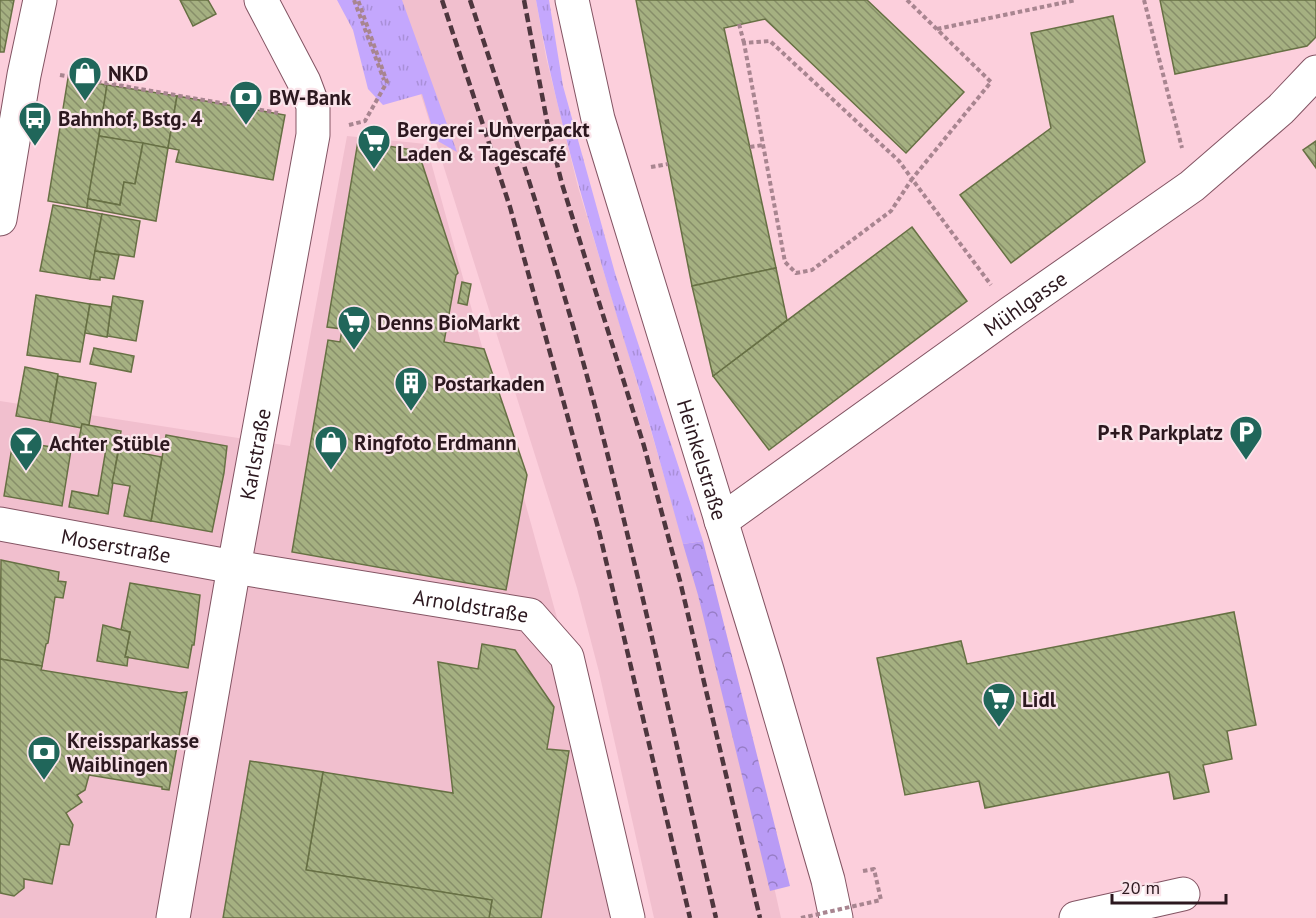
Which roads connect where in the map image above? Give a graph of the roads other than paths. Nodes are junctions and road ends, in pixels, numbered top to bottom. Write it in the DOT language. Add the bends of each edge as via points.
graph roads {
  1 [pos="40,0"];
  2 [pos="261,0"];
  3 [pos="572,0"];
  4 [pos="1316,72"];
  5 [pos="0,219"];
  6 [pos="721,521"];
  7 [pos="0,524"];
  8 [pos="234,567"];
  9 [pos="1183,894"];
  10 [pos="173,918"];
  11 [pos="628,918"];
  12 [pos="836,918"];
  13 [pos="1076,918"];
  1 -- 5 [label="street"];
  2 -- 8 [label="street, Karlstraße" via="304,82 313,106 313,135"];
  3 -- 6 [label="street, Heinkelstraße" via="598,119"];
  4 -- 6 [label="street, Mühlgasse" via="1281,110 1192,186"];
  6 -- 12 [label="street, Heinkelstraße" via="768,670"];
  7 -- 8 [label="street, Moserstraße"];
  8 -- 10 [label="street, Karlstraße"];
  8 -- 11 [label="street, Arnoldstraße" via="456,592 530,615 567,657"];
  9 -- 13 [label="street"];
}
